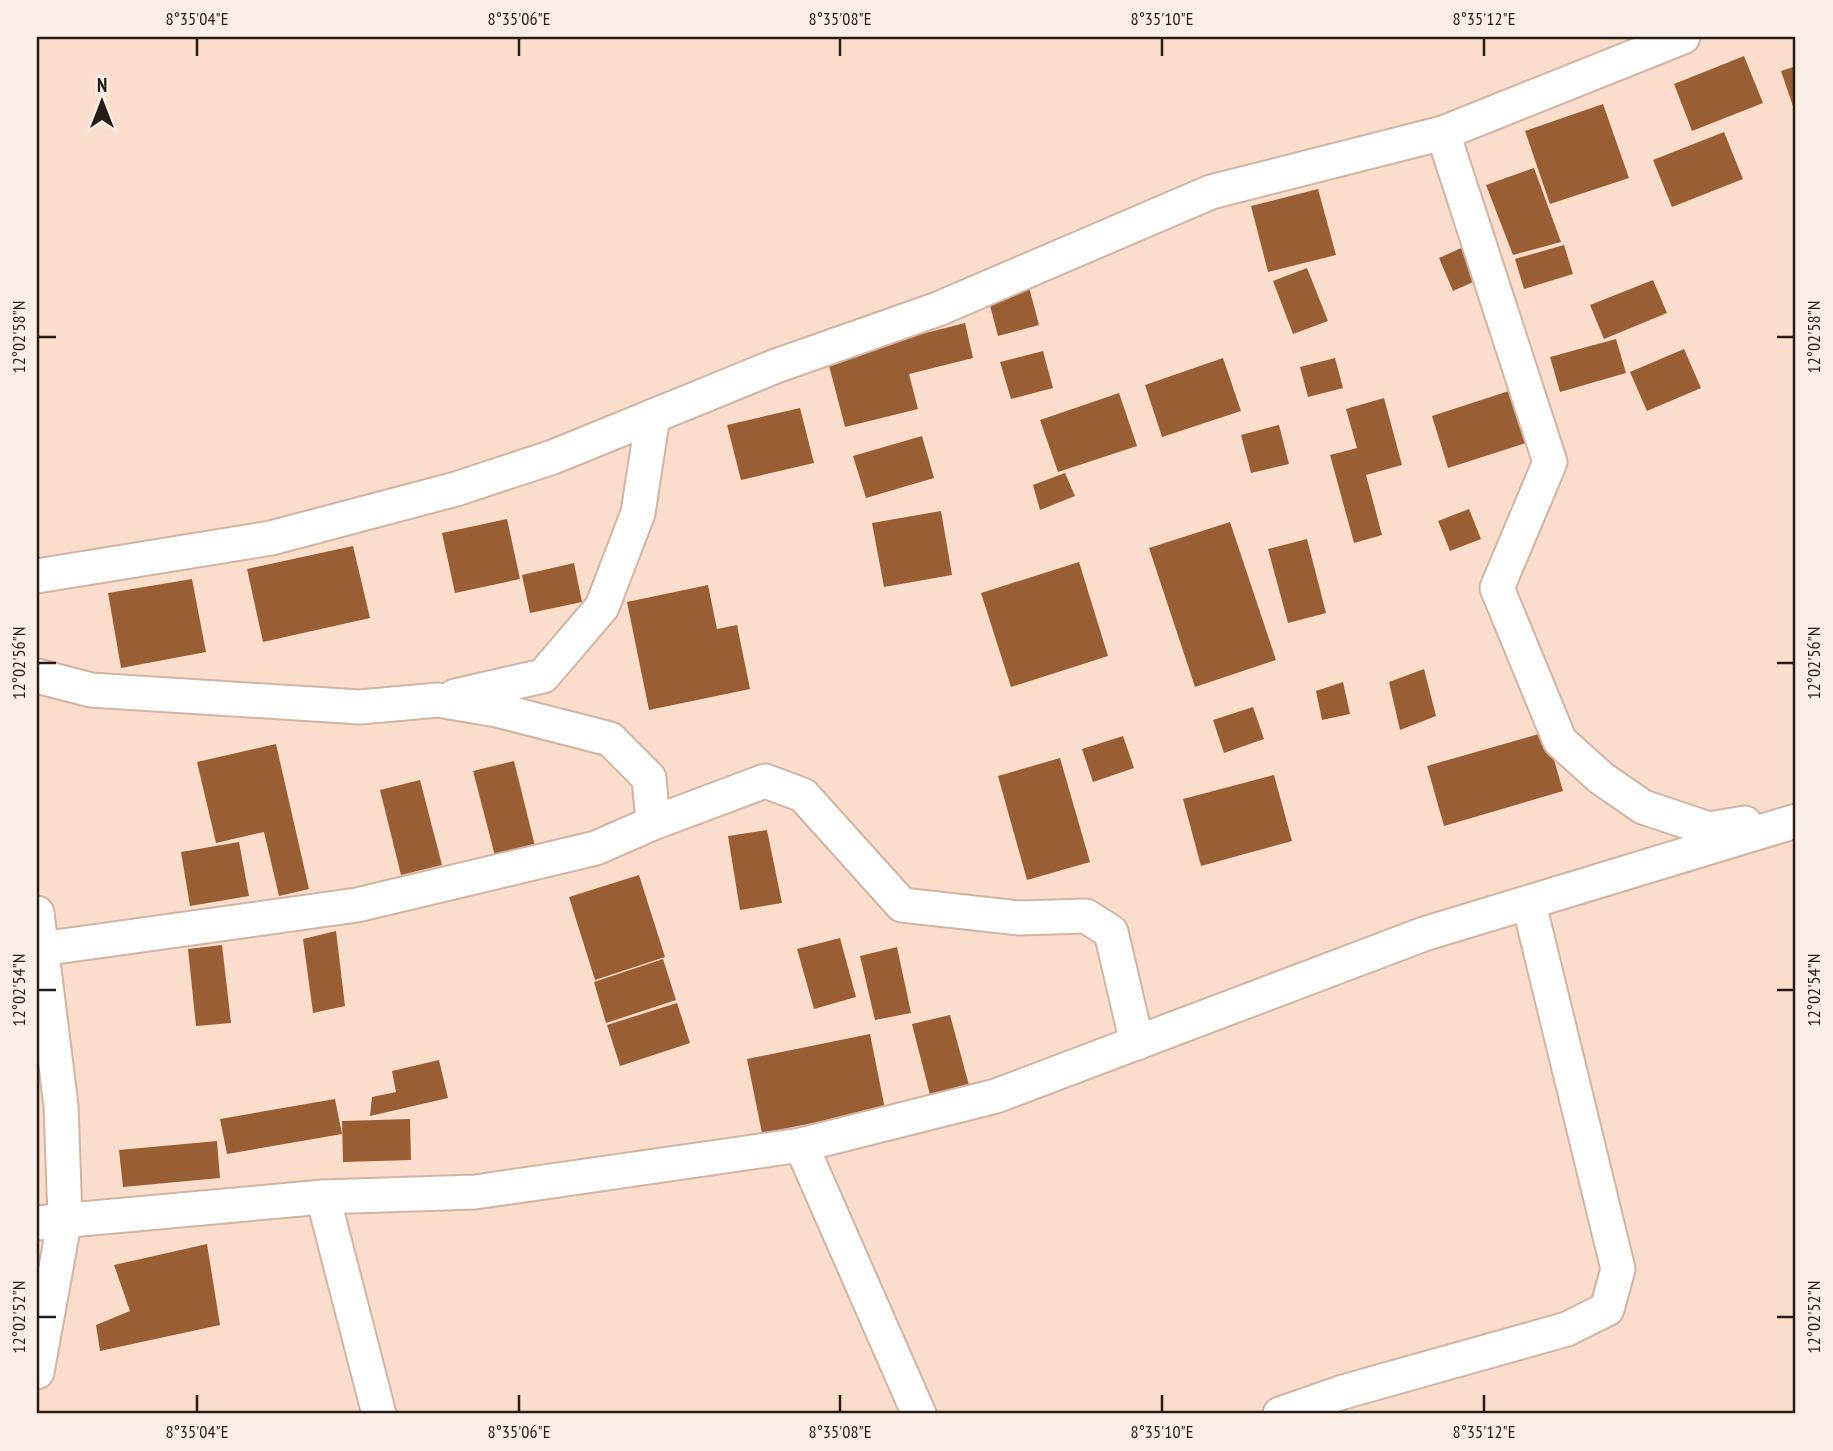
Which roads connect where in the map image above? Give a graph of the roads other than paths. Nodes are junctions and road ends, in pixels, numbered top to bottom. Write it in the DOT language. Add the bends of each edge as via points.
graph roads {
  1 [pos="1683,37"];
  2 [pos="1443,133"];
  3 [pos="653,416"];
  4 [pos="37,576"];
  5 [pos="37,676"];
  6 [pos="438,701"];
  7 [pos="1796,814"];
  8 [pos="1796,821"];
  9 [pos="653,823"];
  10 [pos="1529,904"];
  11 [pos="37,913"];
  12 [pos="41,949"];
  13 [pos="1137,1043"];
  14 [pos="801,1145"];
  15 [pos="323,1197"];
  16 [pos="51,1220"];
  17 [pos="37,1372"];
  18 [pos="379,1414"];
  19 [pos="919,1414"];
  20 [pos="1280,1414"];
  1 -- 2 [label="street"];
  2 -- 3 [label="street" via="1211,192 938,309 776,366"];
  2 -- 7 [label="street" via="1550,462 1497,588 1560,741 1643,807 1709,829"];
  3 -- 4 [label="street" via="553,457 456,489 271,538"];
  3 -- 6 [label="street" via="638,513 602,607 543,676"];
  5 -- 6 [label="street" via="91,690 360,708"];
  6 -- 9 [label="street" via="497,710 610,739 649,778"];
  8 -- 10 [label="street"];
  9 -- 12 [label="street" via="596,848 357,905"];
  9 -- 13 [label="street" via="765,781 803,795 902,905 1020,918 1086,916 1111,932"];
  10 -- 13 [label="street" via="1424,934"];
  10 -- 20 [label="street" via="1618,1269 1607,1309 1567,1329"];
  11 -- 12 [label="street"];
  12 -- 16 [label="street" via="61,1106"];
  13 -- 14 [label="street" via="996,1096"];
  14 -- 15 [label="street" via="475,1192"];
  14 -- 19 [label="street"];
  15 -- 16 [label="street"];
  15 -- 18 [label="street"];
  16 -- 17 [label="street"];
}
